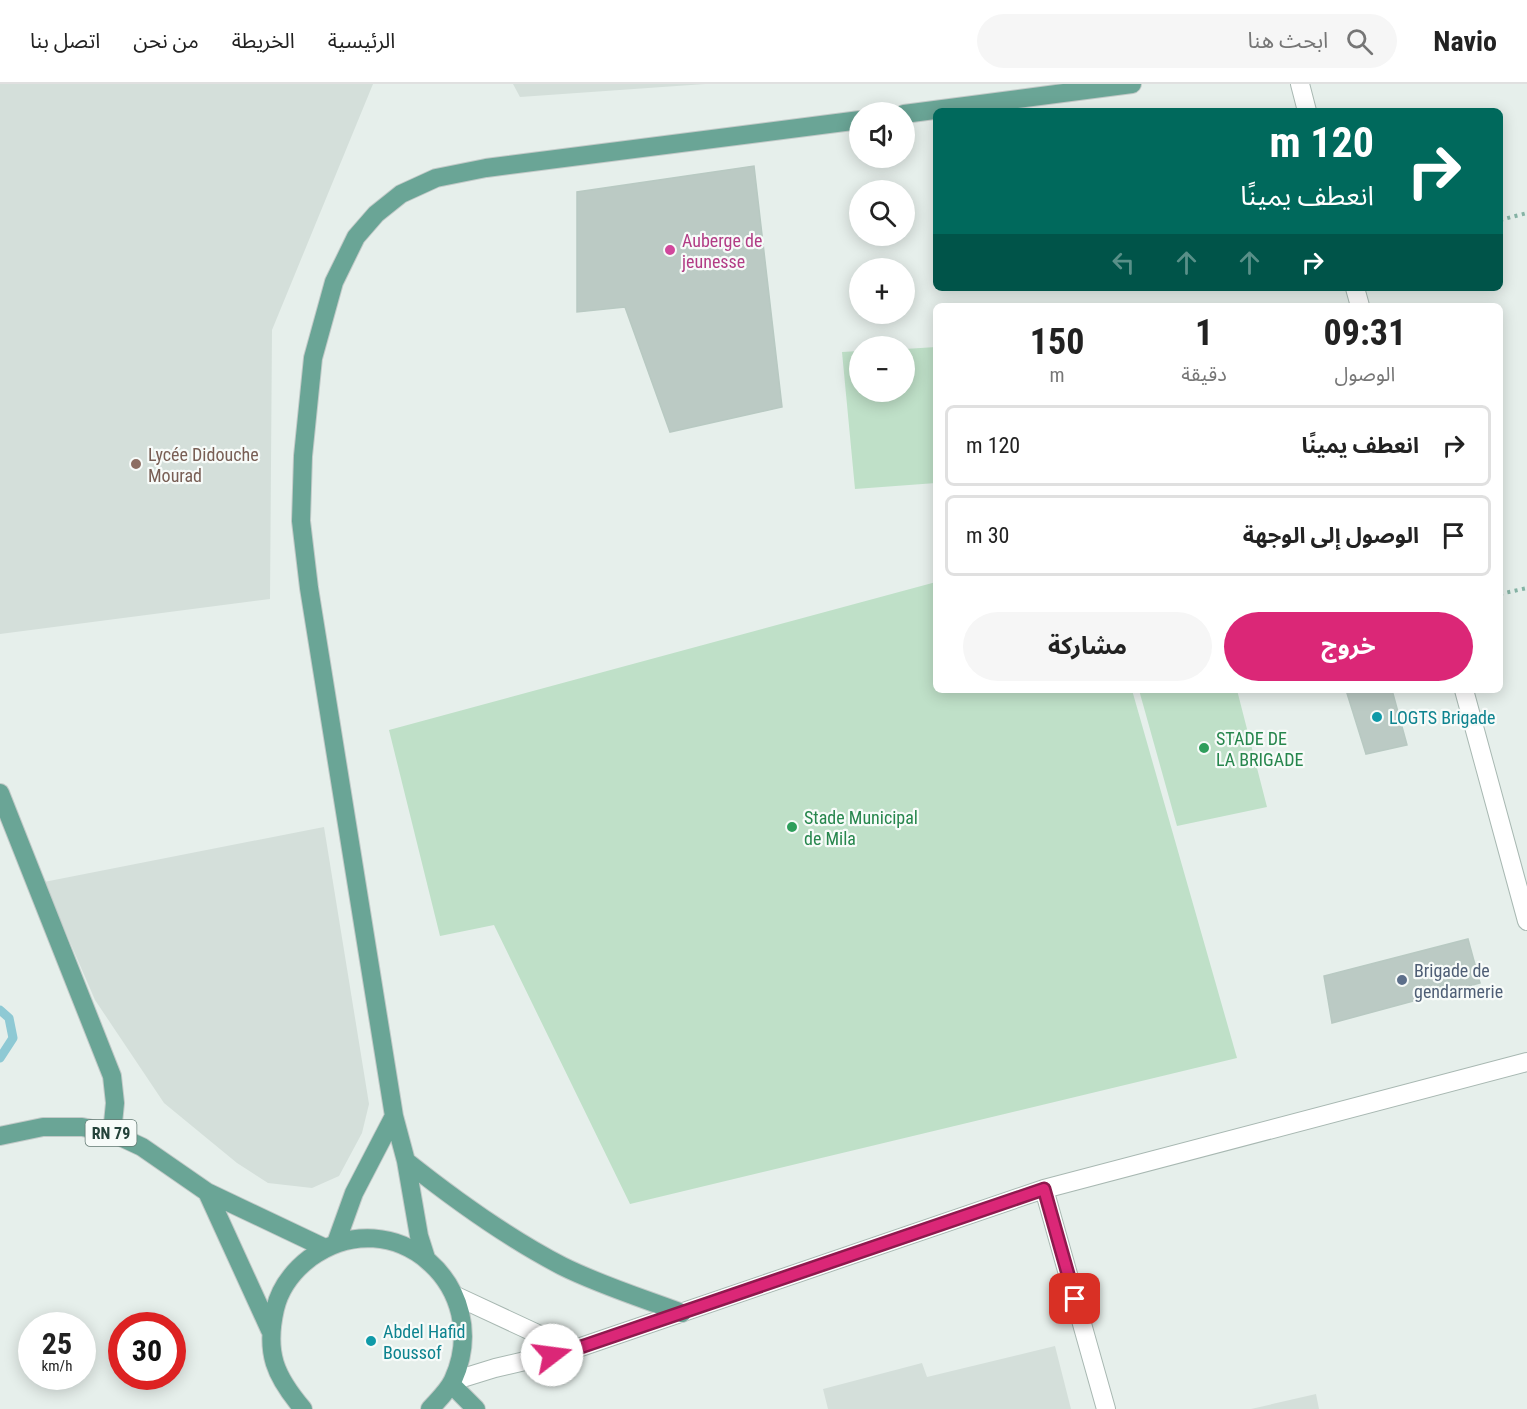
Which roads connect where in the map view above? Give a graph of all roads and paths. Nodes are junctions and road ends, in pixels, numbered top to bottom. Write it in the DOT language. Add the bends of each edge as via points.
graph roads {
  1 [pos="1132,84"];
  2 [pos="1300,84"];
  3 [pos="950,108"];
  4 [pos="1306,108"];
  5 [pos="933,110"];
  6 [pos="915,113"];
  7 [pos="849,121"];
  8 [pos="1527,213"];
  9 [pos="1503,218"];
  10 [pos="1527,588"];
  11 [pos="1503,593"];
  12 [pos="1465,693"];
  13 [pos="0,793"];
  14 [pos="1527,921"];
  15 [pos="1527,1062"];
  16 [pos="394,1116"];
  17 [pos="112,1133"];
  18 [pos="0,1136"];
  19 [pos="406,1161"];
  20 [pos="1044,1189"];
  21 [pos="207,1192"];
  22 [pos="330,1246"];
  23 [pos="426,1258"];
  24 [pos="456,1296"];
  25 [pos="682,1312"];
  26 [pos="270,1330"];
  27 [pos="572,1350"];
  28 [pos="452,1383"];
  29 [pos="303,1409"];
  30 [pos="430,1409"];
  31 [pos="476,1409"];
  32 [pos="1106,1409"];
  1 -- 3 [label="main road"];
  2 -- 4 [label="street"];
  5 -- 6 [label="main road"];
  7 -- 16 [label="main road" via="486,168 436,178 401,194 376,214 356,237 334,282 313,358 301,520"];
  8 -- 9 [label="path"];
  10 -- 11 [label="path"];
  12 -- 14 [label="street"];
  13 -- 17 [label="main road" via="112,1076"];
  15 -- 20 [label="street"];
  16 -- 19 [label="main road"];
  16 -- 22 [label="main road"];
  17 -- 18 [label="main road, RN 79" via="82,1127 43,1127"];
  17 -- 21 [label="main road, RN 79" via="142,1147"];
  19 -- 23 [label="main road"];
  19 -- 25 [label="main road" via="502,1231 563,1266"];
  20 -- 25 [label="street"];
  20 -- 32 [label="street"];
  21 -- 22 [label="main road"];
  21 -- 26 [label="main road"];
  22 -- 23 [label="main road" via="359,1239 383,1240"];
  22 -- 26 [label="main road" via="297,1268 278,1297"];
  23 -- 24 [label="main road"];
  24 -- 27 [label="street"];
  24 -- 28 [label="main road" via="464,1339"];
  25 -- 27 [label="street"];
  26 -- 29 [label="main road" via="273,1360 284,1387"];
  27 -- 28 [label="street" via="495,1368"];
  28 -- 30 [label="main road"];
  28 -- 31 [label="main road"];
}
